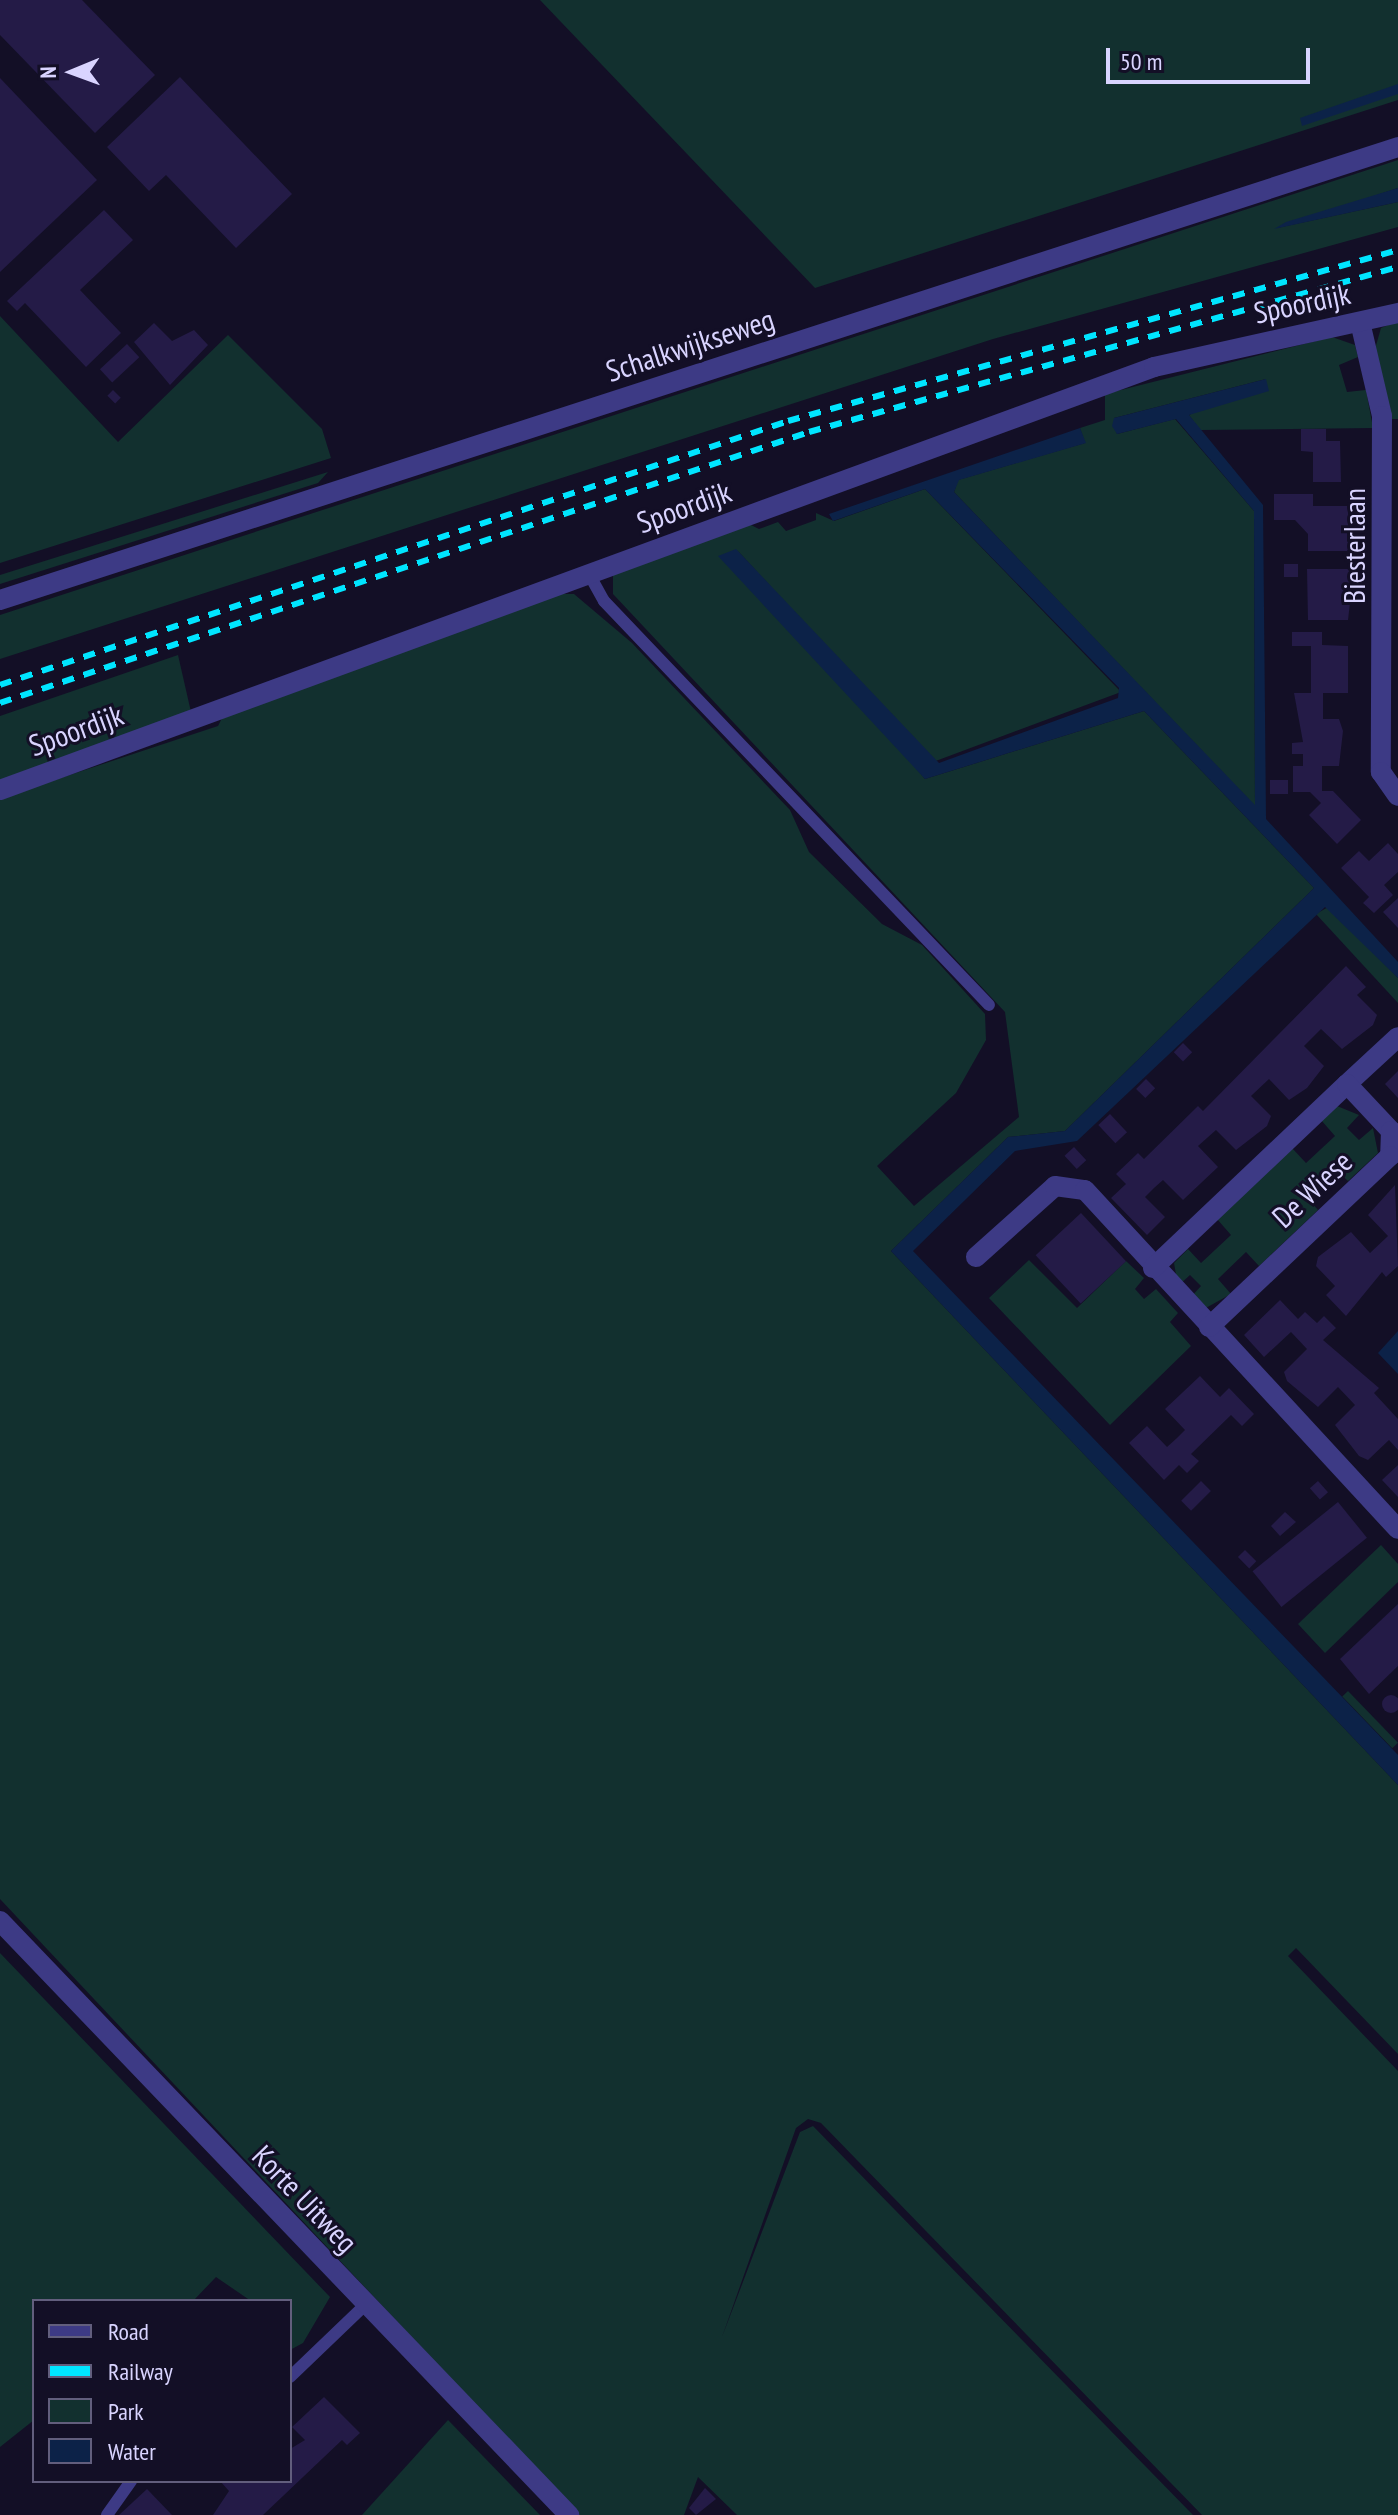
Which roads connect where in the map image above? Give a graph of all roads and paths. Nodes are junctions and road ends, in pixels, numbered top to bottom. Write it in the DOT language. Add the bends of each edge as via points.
graph roads {
  1 [pos="1398,147"];
  2 [pos="1398,313"];
  3 [pos="1360,322"];
  4 [pos="589,574"];
  5 [pos="0,600"];
  6 [pos="1390,772"];
  7 [pos="0,790"];
  8 [pos="1398,796"];
  9 [pos="989,1005"];
  10 [pos="1398,1037"];
  11 [pos="1347,1084"];
  12 [pos="976,1257"];
  13 [pos="1153,1268"];
  14 [pos="1209,1327"];
  15 [pos="1398,1529"];
  16 [pos="0,1921"];
  17 [pos="365,2305"];
  18 [pos="292,2375"];
  19 [pos="130,2483"];
  20 [pos="107,2515"];
  21 [pos="569,2515"];
  1 -- 5 [label="street, Schalkwijkseweg"];
  2 -- 3 [label="street, Spoordijk"];
  3 -- 4 [label="street, Spoordijk" via="1154,367"];
  3 -- 6 [label="street, Biesterlaan" via="1382,416"];
  4 -- 7 [label="street, Spoordijk"];
  4 -- 9 [label="lane" via="604,601"];
  6 -- 8 [label="street, Biesterlaan"];
  10 -- 11 [label="street, De Wiese"];
  11 -- 13 [label="street, De Wiese"];
  11 -- 14 [label="street, De Wiese" via="1391,1131 1390,1156"];
  12 -- 13 [label="street" via="1043,1195 1070,1184 1085,1190"];
  13 -- 14 [label="street"];
  14 -- 15 [label="street"];
  16 -- 17 [label="street, Korte Uitweg"];
  17 -- 18 [label="lane"];
  17 -- 21 [label="street, Korte Uitweg"];
  19 -- 20 [label="lane"];
}
